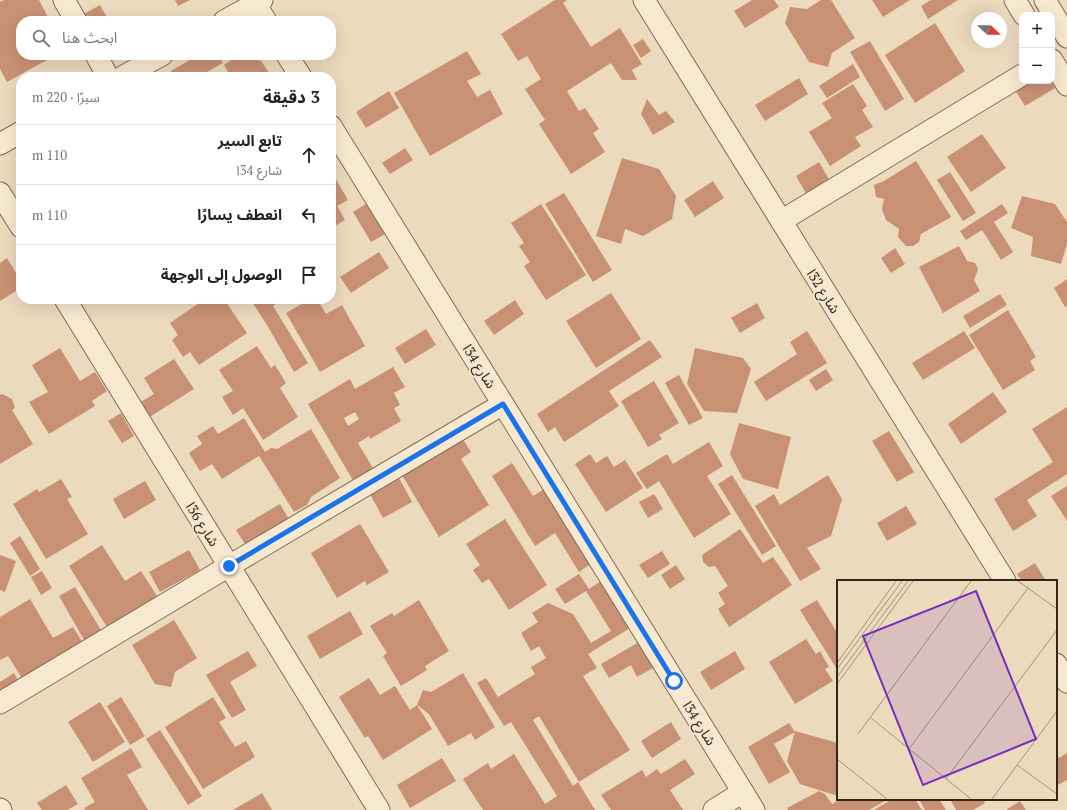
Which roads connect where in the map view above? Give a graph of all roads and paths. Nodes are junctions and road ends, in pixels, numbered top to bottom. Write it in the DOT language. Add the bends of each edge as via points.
graph roads {
  1 [pos="64,0"];
  2 [pos="644,0"];
  3 [pos="1015,0"];
  4 [pos="1044,0"];
  5 [pos="259,2"];
  6 [pos="1022,12"];
  7 [pos="73,16"];
  8 [pos="233,16"];
  9 [pos="264,16"];
  10 [pos="1067,37"];
  11 [pos="99,60"];
  12 [pos="153,60"];
  13 [pos="290,60"];
  14 [pos="1055,65"];
  15 [pos="105,72"];
  16 [pos="131,72"];
  17 [pos="298,72"];
  18 [pos="1019,77"];
  19 [pos="1067,85"];
  20 [pos="336,134"];
  21 [pos="16,135"];
  22 [pos="0,144"];
  23 [pos="0,193"];
  24 [pos="16,219"];
  25 [pos="781,221"];
  26 [pos="68,304"];
  27 [pos="503,404"];
  28 [pos="229,566"];
  29 [pos="1003,580"];
  30 [pos="1057,666"];
  31 [pos="1067,682"];
  32 [pos="0,704"];
  33 [pos="743,792"];
  34 [pos="379,810"];
  35 [pos="714,810"];
  36 [pos="754,810"];
  1 -- 7 [label="street"];
  2 -- 25 [label="street, شارع 32ا"];
  3 -- 6 [label="street"];
  4 -- 10 [label="street"];
  5 -- 8 [label="street"];
  5 -- 9 [label="street"];
  11 -- 15 [label="street"];
  12 -- 16 [label="street"];
  13 -- 17 [label="street"];
  14 -- 19 [label="street"];
  18 -- 25 [label="street"];
  20 -- 27 [label="street, شارع 34ا"];
  21 -- 22 [label="street"];
  23 -- 24 [label="street"];
  25 -- 29 [label="street, شارع 32ا"];
  26 -- 28 [label="street, شارع 36ا"];
  27 -- 28 [label="street"];
  27 -- 33 [label="street, شارع 34ا"];
  28 -- 32 [label="street"];
  28 -- 34 [label="street, شارع 36ا"];
  30 -- 31 [label="street"];
  33 -- 35 [label="street"];
  33 -- 36 [label="street, شارع 34ا"];
}
